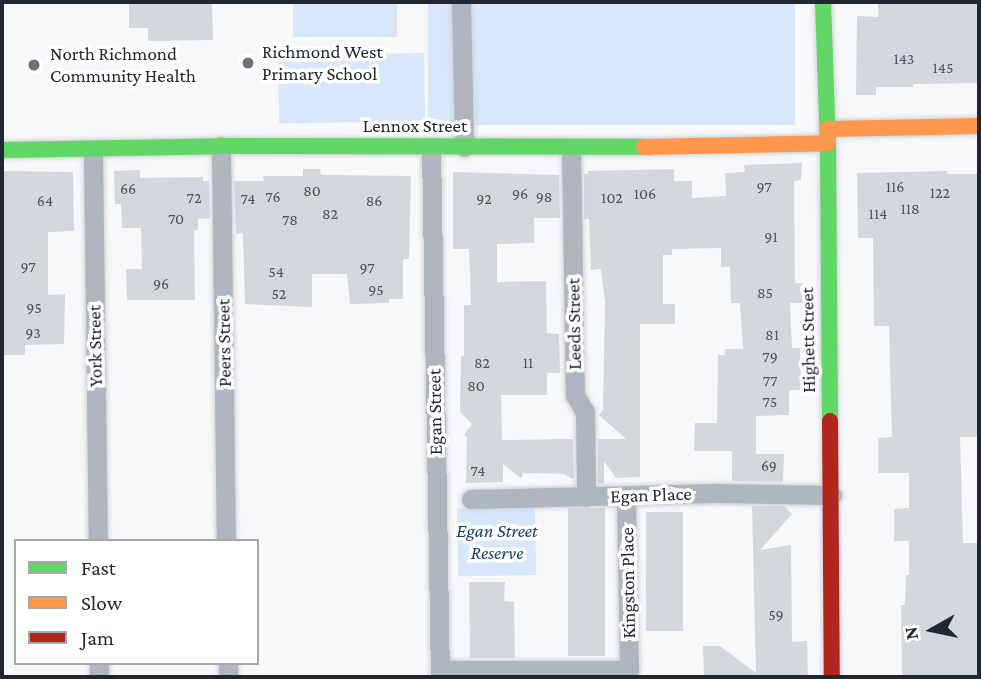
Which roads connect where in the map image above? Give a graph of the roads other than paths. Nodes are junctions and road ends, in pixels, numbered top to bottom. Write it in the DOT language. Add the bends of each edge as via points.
graph roads {
  1 [pos="461,2"];
  2 [pos="823,2"];
  3 [pos="979,126"];
  4 [pos="827,136"];
  5 [pos="221,146"];
  6 [pos="431,147"];
  7 [pos="464,147"];
  8 [pos="571,148"];
  9 [pos="2,150"];
  10 [pos="93,150"];
  11 [pos="832,495"];
  12 [pos="586,496"];
  13 [pos="626,496"];
  14 [pos="471,499"];
  15 [pos="97,539"];
  16 [pos="226,539"];
  17 [pos="440,674"];
  18 [pos="832,677"];
  1 -- 7 [label="street"];
  2 -- 4 [label="street, Highett Street"];
  3 -- 4 [label="street, Lennox Street"];
  4 -- 8 [label="street, Lennox Street" via="740,144"];
  4 -- 11 [label="street, Highett Street"];
  5 -- 6 [label="street, Lennox Street"];
  5 -- 10 [label="street, Lennox Street"];
  5 -- 16 [label="street, Peers Street"];
  6 -- 7 [label="street, Lennox Street"];
  6 -- 17 [label="street, Egan Street"];
  7 -- 8 [label="street, Lennox Street"];
  8 -- 12 [label="street, Leeds Street" via="575,395 585,412"];
  9 -- 10 [label="street, Lennox Street"];
  10 -- 15 [label="street, York Street"];
  11 -- 13 [label="street, Egan Place"];
  11 -- 18 [label="street, Highett Street"];
  12 -- 13 [label="street, Egan Place"];
  12 -- 14 [label="street, Egan Place"];
  13 -- 17 [label="street, Kingston Place" via="629,670"];
}
